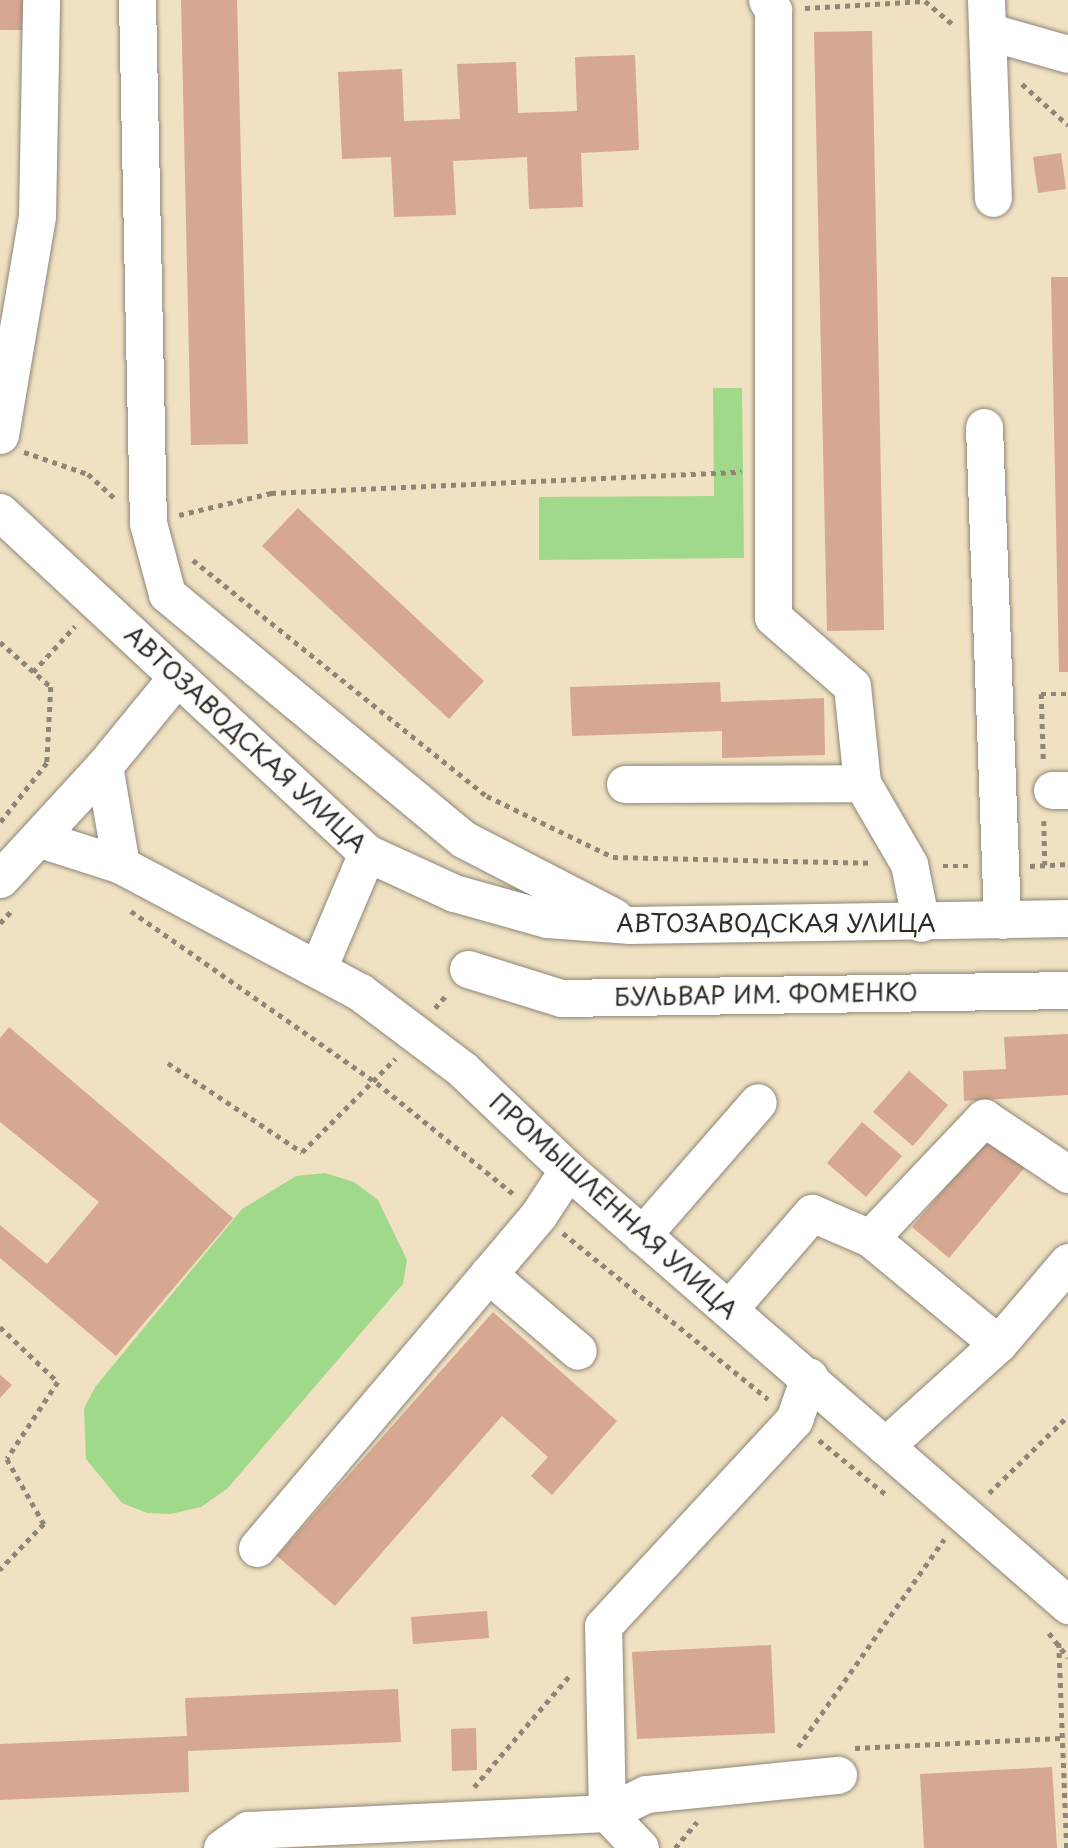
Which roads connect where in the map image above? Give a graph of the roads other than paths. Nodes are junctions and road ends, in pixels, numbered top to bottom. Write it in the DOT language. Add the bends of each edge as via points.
graph roads {
  1 [pos="41,0"];
  2 [pos="137,0"];
  3 [pos="770,5"];
  4 [pos="987,28"];
  5 [pos="1068,54"];
  6 [pos="993,198"];
  7 [pos="984,426"];
  8 [pos="0,435"];
  9 [pos="0,512"];
  10 [pos="167,594"];
  11 [pos="127,628"];
  12 [pos="176,678"];
  13 [pos="104,766"];
  14 [pos="625,783"];
  15 [pos="862,783"];
  16 [pos="40,839"];
  17 [pos="367,853"];
  18 [pos="121,864"];
  19 [pos="12,888"];
  20 [pos="1068,918"];
  21 [pos="1002,920"];
  22 [pos="920,923"];
  23 [pos="631,925"];
  24 [pos="319,966"];
  25 [pos="468,969"];
  26 [pos="1068,990"];
  27 [pos="758,1102"];
  28 [pos="568,1170"];
  29 [pos="1068,1174"];
  30 [pos="642,1235"];
  31 [pos="870,1238"];
  32 [pos="1068,1262"];
  33 [pos="488,1274"];
  34 [pos="729,1309"];
  35 [pos="998,1344"];
  36 [pos="578,1351"];
  37 [pos="809,1377"];
  38 [pos="885,1446"];
  39 [pos="257,1548"];
  40 [pos="1054,1615"];
  41 [pos="844,1762"];
  42 [pos="607,1813"];
  43 [pos="222,1848"];
  44 [pos="640,1848"];
  1 -- 8 [label="street" via="37,216"];
  2 -- 10 [label="street" via="148,523"];
  3 -- 15 [label="street" via="773,617 852,686"];
  4 -- 5 [label="street"];
  4 -- 6 [label="street"];
  7 -- 21 [label="street"];
  9 -- 11 [label="street, АВТОЗАВОДСКАЯ УЛИЦА"];
  10 -- 11 [label="street"];
  10 -- 23 [label="street" via="463,839"];
  11 -- 12 [label="street, АВТОЗАВОДСКАЯ УЛИЦА"];
  12 -- 13 [label="street"];
  12 -- 17 [label="street, АВТОЗАВОДСКАЯ УЛИЦА"];
  13 -- 16 [label="street"];
  13 -- 18 [label="street"];
  14 -- 15 [label="street"];
  15 -- 22 [label="street" via="909,864"];
  16 -- 18 [label="street, ПРОМЫШЛЕННАЯ УЛИЦА"];
  16 -- 19 [label="street"];
  17 -- 23 [label="street, АВТОЗАВОДСКАЯ УЛИЦА" via="454,893 547,919"];
  17 -- 24 [label="street"];
  18 -- 24 [label="street, ПРОМЫШЛЕННАЯ УЛИЦА"];
  20 -- 21 [label="street, АВТОЗАВОДСКАЯ УЛИЦА"];
  21 -- 22 [label="street, АВТОЗАВОДСКАЯ УЛИЦА"];
  22 -- 23 [label="street, АВТОЗАВОДСКАЯ УЛИЦА"];
  24 -- 28 [label="street, ПРОМЫШЛЕННАЯ УЛИЦА" via="462,1069"];
  25 -- 26 [label="street, БУЛЬВАР ИМ. ФОМЕНКО" via="561,998"];
  27 -- 30 [label="street"];
  28 -- 30 [label="street, ПРОМЫШЛЕННАЯ УЛИЦА"];
  28 -- 33 [label="street" via="539,1214"];
  29 -- 31 [label="street" via="984,1118"];
  30 -- 34 [label="street, ПРОМЫШЛЕННАЯ УЛИЦА"];
  31 -- 34 [label="street" via="812,1213"];
  31 -- 35 [label="street"];
  32 -- 35 [label="street"];
  33 -- 36 [label="street"];
  33 -- 39 [label="street"];
  34 -- 37 [label="street, ПРОМЫШЛЕННАЯ УЛИЦА"];
  35 -- 38 [label="street"];
  37 -- 38 [label="street, ПРОМЫШЛЕННАЯ УЛИЦА"];
  37 -- 42 [label="street" via="603,1626"];
  38 -- 40 [label="street, ПРОМЫШЛЕННАЯ УЛИЦА"];
  41 -- 42 [label="street" via="646,1794"];
  42 -- 43 [label="street" via="248,1830"];
  42 -- 44 [label="street"];
}
